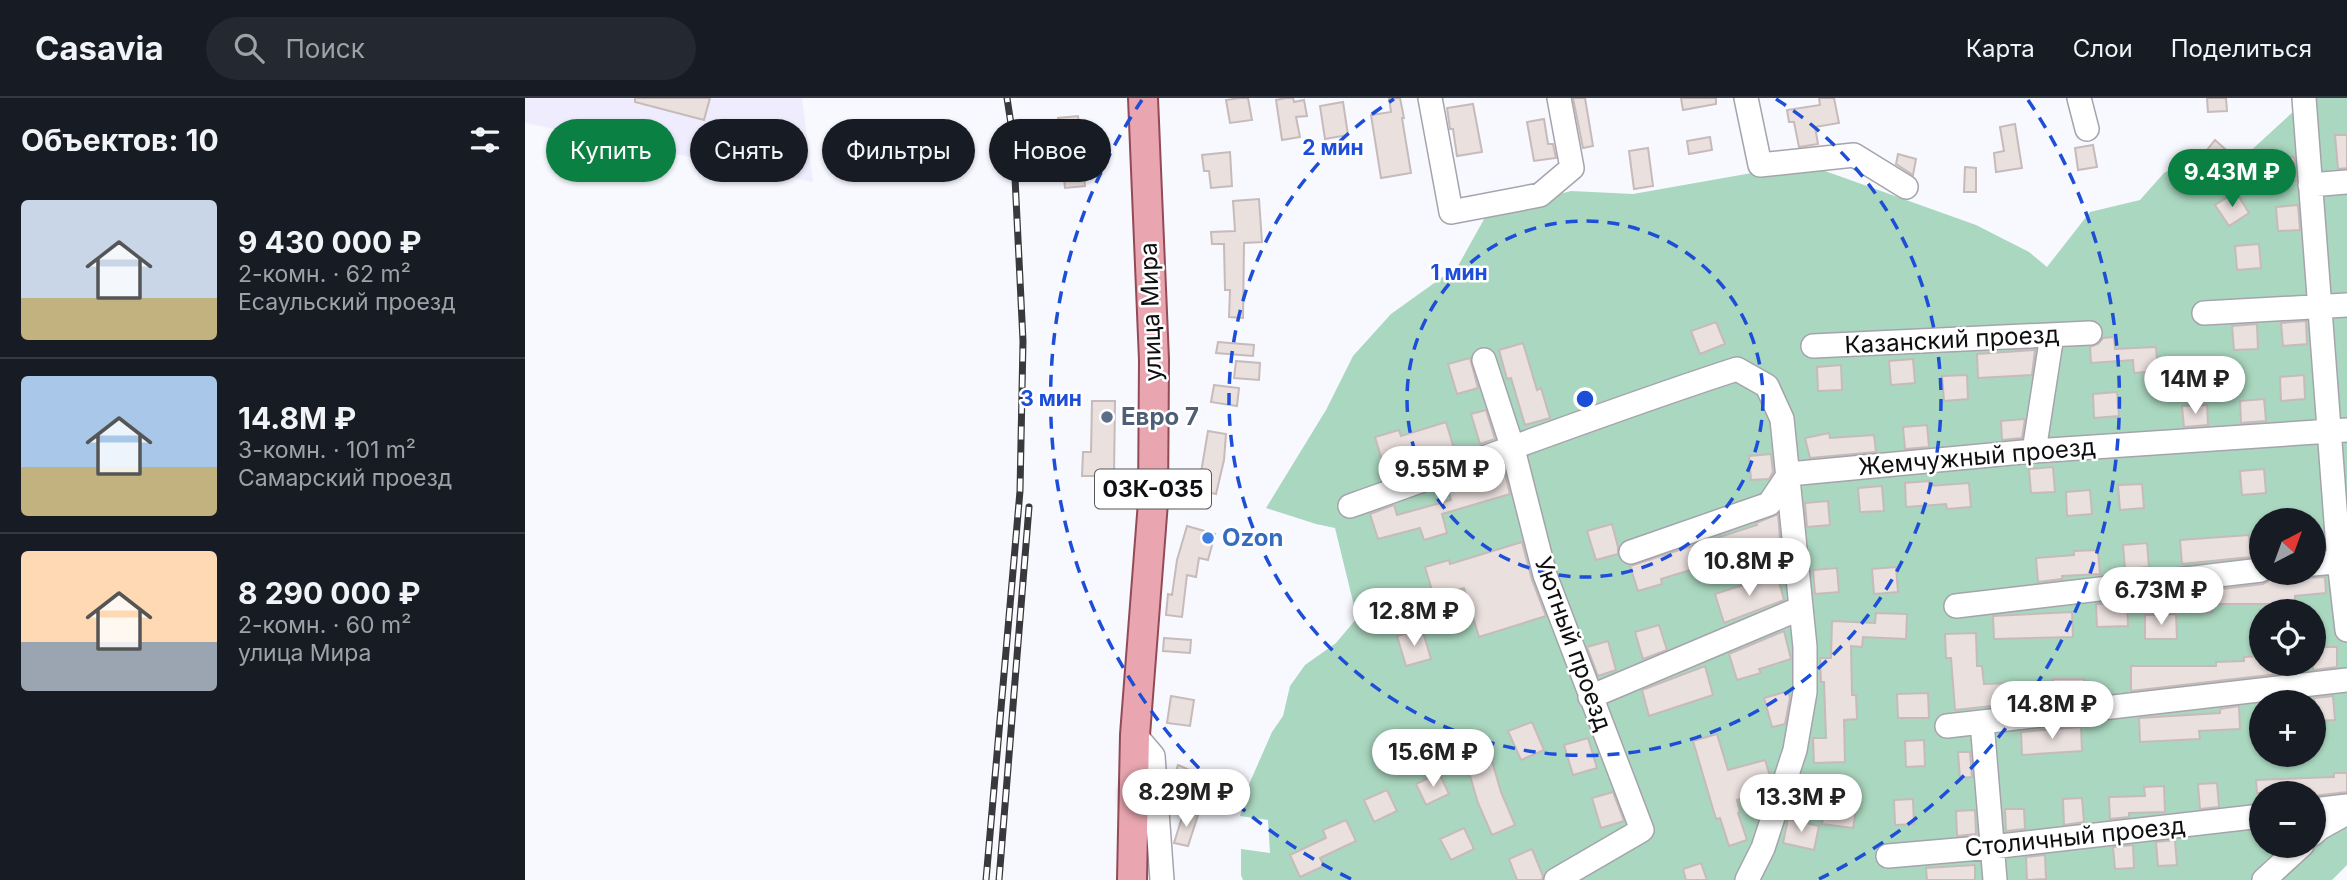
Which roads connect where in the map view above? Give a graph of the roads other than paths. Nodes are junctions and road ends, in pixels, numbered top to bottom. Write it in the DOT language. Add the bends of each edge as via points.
graph roads {
  1 [pos="1143,98"];
  2 [pos="1430,98"];
  3 [pos="1559,98"];
  4 [pos="1745,98"];
  5 [pos="2078,98"];
  6 [pos="2304,98"];
  7 [pos="2087,129"];
  8 [pos="2347,182"];
  9 [pos="2310,185"];
  10 [pos="1906,187"];
  11 [pos="2347,305"];
  12 [pos="2320,307"];
  13 [pos="2204,313"];
  14 [pos="2090,333"];
  15 [pos="2052,335"];
  16 [pos="1813,346"];
  17 [pos="1484,360"];
  18 [pos="2338,430"];
  19 [pos="1513,449"];
  20 [pos="2034,451"];
  21 [pos="1789,474"];
  22 [pos="1350,506"];
  23 [pos="1631,552"];
  24 [pos="2343,561"];
  25 [pos="2249,571"];
  26 [pos="1956,606"];
  27 [pos="1801,608"];
  28 [pos="2347,631"];
  29 [pos="2347,680"];
  30 [pos="1590,697"];
  31 [pos="1982,722"];
  32 [pos="1947,726"];
  33 [pos="1135,735"];
  34 [pos="2347,806"];
  35 [pos="2326,808"];
  36 [pos="2347,813"];
  37 [pos="2249,817"];
  38 [pos="2326,825"];
  39 [pos="1992,847"];
  40 [pos="1888,856"];
  41 [pos="2288,858"];
  42 [pos="1132,880"];
  43 [pos="1162,880"];
  44 [pos="1556,880"];
  45 [pos="1747,880"];
  46 [pos="1995,880"];
  47 [pos="2264,880"];
  1 -- 33 [label="main road, улица Мира / 03К-035" via="1154,360 1153,502"];
  2 -- 3 [label="street" via="1451,212 1540,195 1572,169"];
  4 -- 10 [label="street" via="1760,166 1854,155"];
  5 -- 7 [label="street"];
  6 -- 9 [label="street"];
  8 -- 9 [label="street"];
  9 -- 12 [label="street"];
  11 -- 12 [label="street"];
  12 -- 13 [label="street"];
  12 -- 18 [label="street"];
  14 -- 15 [label="street, Казанский проезд"];
  15 -- 16 [label="street, Казанский проезд"];
  15 -- 20 [label="street"];
  17 -- 19 [label="street, Уютный проезд"];
  18 -- 20 [label="street, Жемчужный проезд"];
  18 -- 24 [label="street"];
  19 -- 21 [label="street" via="1630,403 1738,369 1767,386 1782,419"];
  19 -- 22 [label="street"];
  19 -- 30 [label="street, Уютный проезд" via="1545,575"];
  20 -- 21 [label="street, Жемчужный проезд"];
  21 -- 23 [label="street" via="1769,504"];
  21 -- 27 [label="street"];
  24 -- 28 [label="street"];
  25 -- 26 [label="street"];
  27 -- 30 [label="street"];
  27 -- 45 [label="street" via="1805,691 1795,750 1763,848"];
  29 -- 31 [label="street"];
  30 -- 44 [label="street, Уютный проезд" via="1642,830"];
  31 -- 32 [label="street"];
  31 -- 39 [label="street"];
  33 -- 42 [label="main road, улица Мира / 03К-035"];
  33 -- 43 [label="street" via="1153,756"];
  34 -- 35 [label="street"];
  36 -- 38 [label="street"];
  37 -- 39 [label="street, Столичный проезд"];
  39 -- 40 [label="street, Столичный проезд"];
  39 -- 46 [label="street"];
  41 -- 47 [label="street"];
}
